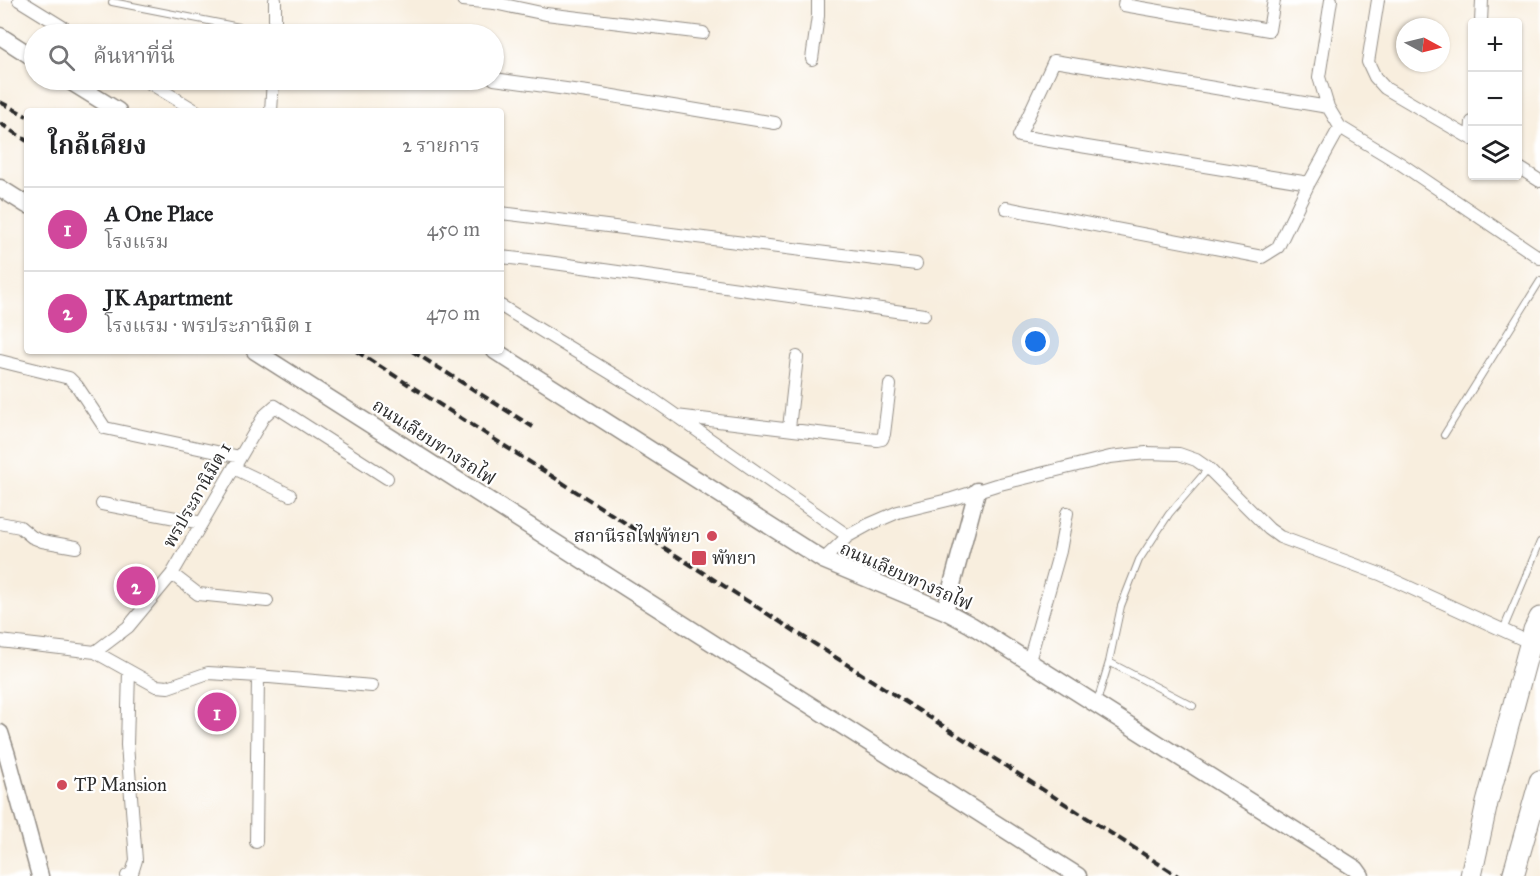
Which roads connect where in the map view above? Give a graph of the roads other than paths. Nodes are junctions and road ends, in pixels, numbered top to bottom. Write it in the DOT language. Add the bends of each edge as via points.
graph roads {
  1 [pos="19,0"];
  2 [pos="275,0"];
  3 [pos="463,0"];
  4 [pos="818,0"];
  5 [pos="1125,0"];
  6 [pos="1274,0"];
  7 [pos="1330,0"];
  8 [pos="1378,0"];
  9 [pos="1482,0"];
  10 [pos="112,2"];
  11 [pos="1480,18"];
  12 [pos="58,24"];
  13 [pos="224,24"];
  14 [pos="275,24"];
  15 [pos="704,33"];
  16 [pos="0,36"];
  17 [pos="24,52"];
  18 [pos="812,59"];
  19 [pos="504,80"];
  20 [pos="84,90"];
  21 [pos="161,90"];
  22 [pos="272,90"];
  23 [pos="1328,107"];
  24 [pos="113,108"];
  25 [pos="191,108"];
  26 [pos="271,108"];
  27 [pos="776,123"];
  28 [pos="1340,127"];
  29 [pos="1468,137"];
  30 [pos="1522,170"];
  31 [pos="1540,182"];
  32 [pos="1309,183"];
  33 [pos="0,188"];
  34 [pos="24,203"];
  35 [pos="1006,208"];
  36 [pos="504,213"];
  37 [pos="504,257"];
  38 [pos="1540,258"];
  39 [pos="916,264"];
  40 [pos="1540,281"];
  41 [pos="504,308"];
  42 [pos="924,315"];
  43 [pos="260,354"];
  44 [pos="500,354"];
  45 [pos="796,357"];
  46 [pos="0,361"];
  47 [pos="890,385"];
  48 [pos="675,416"];
  49 [pos="789,428"];
  50 [pos="1444,435"];
  51 [pos="237,463"];
  52 [pos="1209,469"];
  53 [pos="387,478"];
  54 [pos="977,491"];
  55 [pos="290,495"];
  56 [pos="102,504"];
  57 [pos="1067,513"];
  58 [pos="0,523"];
  59 [pos="202,523"];
  60 [pos="848,536"];
  61 [pos="1540,542"];
  62 [pos="76,547"];
  63 [pos="824,560"];
  64 [pos="172,574"];
  65 [pos="267,601"];
  66 [pos="945,611"];
  67 [pos="1540,618"];
  68 [pos="1503,630"];
  69 [pos="0,640"];
  70 [pos="1531,643"];
  71 [pos="95,652"];
  72 [pos="1029,661"];
  73 [pos="1109,662"];
  74 [pos="129,671"];
  75 [pos="258,676"];
  76 [pos="372,686"];
  77 [pos="1096,704"];
  78 [pos="1192,706"];
  79 [pos="0,733"];
  80 [pos="4,754"];
  81 [pos="1540,781"];
  82 [pos="256,843"];
  83 [pos="40,876"];
  84 [pos="127,876"];
  85 [pos="1078,876"];
  86 [pos="1361,876"];
  87 [pos="1469,876"];
  88 [pos="1514,876"];
  1 -- 12 [label="street"];
  2 -- 14 [label="street"];
  3 -- 15 [label="street"];
  4 -- 18 [label="street"];
  5 -- 6 [label="street" via="1124,5 1269,30"];
  7 -- 23 [label="street" via="1319,77"];
  8 -- 29 [label="street" via="1368,62 1375,77 1385,88"];
  9 -- 11 [label="street"];
  10 -- 13 [label="lane"];
  16 -- 17 [label="street"];
  19 -- 27 [label="street"];
  20 -- 24 [label="street"];
  21 -- 25 [label="street"];
  22 -- 26 [label="street"];
  23 -- 28 [label="street"];
  23 -- 32 [label="street" via="1054,61 1019,136"];
  28 -- 32 [label="street"];
  28 -- 38 [label="street"];
  30 -- 31 [label="street"];
  32 -- 35 [label="street" via="1278,247 1262,257"];
  33 -- 34 [label="street"];
  36 -- 39 [label="street"];
  37 -- 42 [label="street"];
  40 -- 50 [label="lane"];
  41 -- 48 [label="street"];
  43 -- 85 [label="street, ถนนเลียบทางรถไฟ"];
  44 -- 63 [label="street, ถนนเลียบทางรถไฟ"];
  45 -- 49 [label="street"];
  46 -- 51 [label="street" via="69,378 105,428"];
  47 -- 49 [label="street" via="882,439"];
  48 -- 49 [label="street"];
  48 -- 60 [label="street"];
  51 -- 53 [label="street, พรประภานิมิต 1" via="264,416 275,406"];
  51 -- 55 [label="street"];
  51 -- 59 [label="street, พรประภานิมิต 1"];
  52 -- 54 [label="street" via="1179,454 1146,453 1110,457"];
  52 -- 68 [label="street" via="1280,537 1380,574"];
  52 -- 73 [label="lane" via="1169,514 1139,560 1121,606"];
  54 -- 60 [label="street" via="898,512"];
  54 -- 66 [label="street"];
  56 -- 59 [label="street"];
  57 -- 72 [label="street"];
  58 -- 62 [label="street" via="20,527 42,541"];
  59 -- 64 [label="street, พรประภานิมิต 1"];
  60 -- 63 [label="street"];
  61 -- 68 [label="lane"];
  63 -- 66 [label="street, ถนนเลียบทางรถไฟ"];
  64 -- 65 [label="street" via="198,594"];
  64 -- 71 [label="street, พรประภานิมิต 1" via="128,627"];
  66 -- 72 [label="street, ถนนเลียบทางรถไฟ"];
  67 -- 70 [label="highway"];
  68 -- 70 [label="street"];
  69 -- 71 [label="street"];
  70 -- 87 [label="highway"];
  71 -- 74 [label="street"];
  72 -- 77 [label="street, ถนนเลียบทางรถไฟ"];
  73 -- 77 [label="lane"];
  73 -- 78 [label="lane"];
  74 -- 75 [label="street" via="156,686 168,687 208,673"];
  74 -- 84 [label="street" via="127,745 135,860 132,873"];
  75 -- 76 [label="street"];
  75 -- 82 [label="street"];
  77 -- 86 [label="street, ถนนเลียบทางรถไฟ" via="1356,869"];
  79 -- 80 [label="street"];
  80 -- 83 [label="street"];
  81 -- 88 [label="highway"];
}
